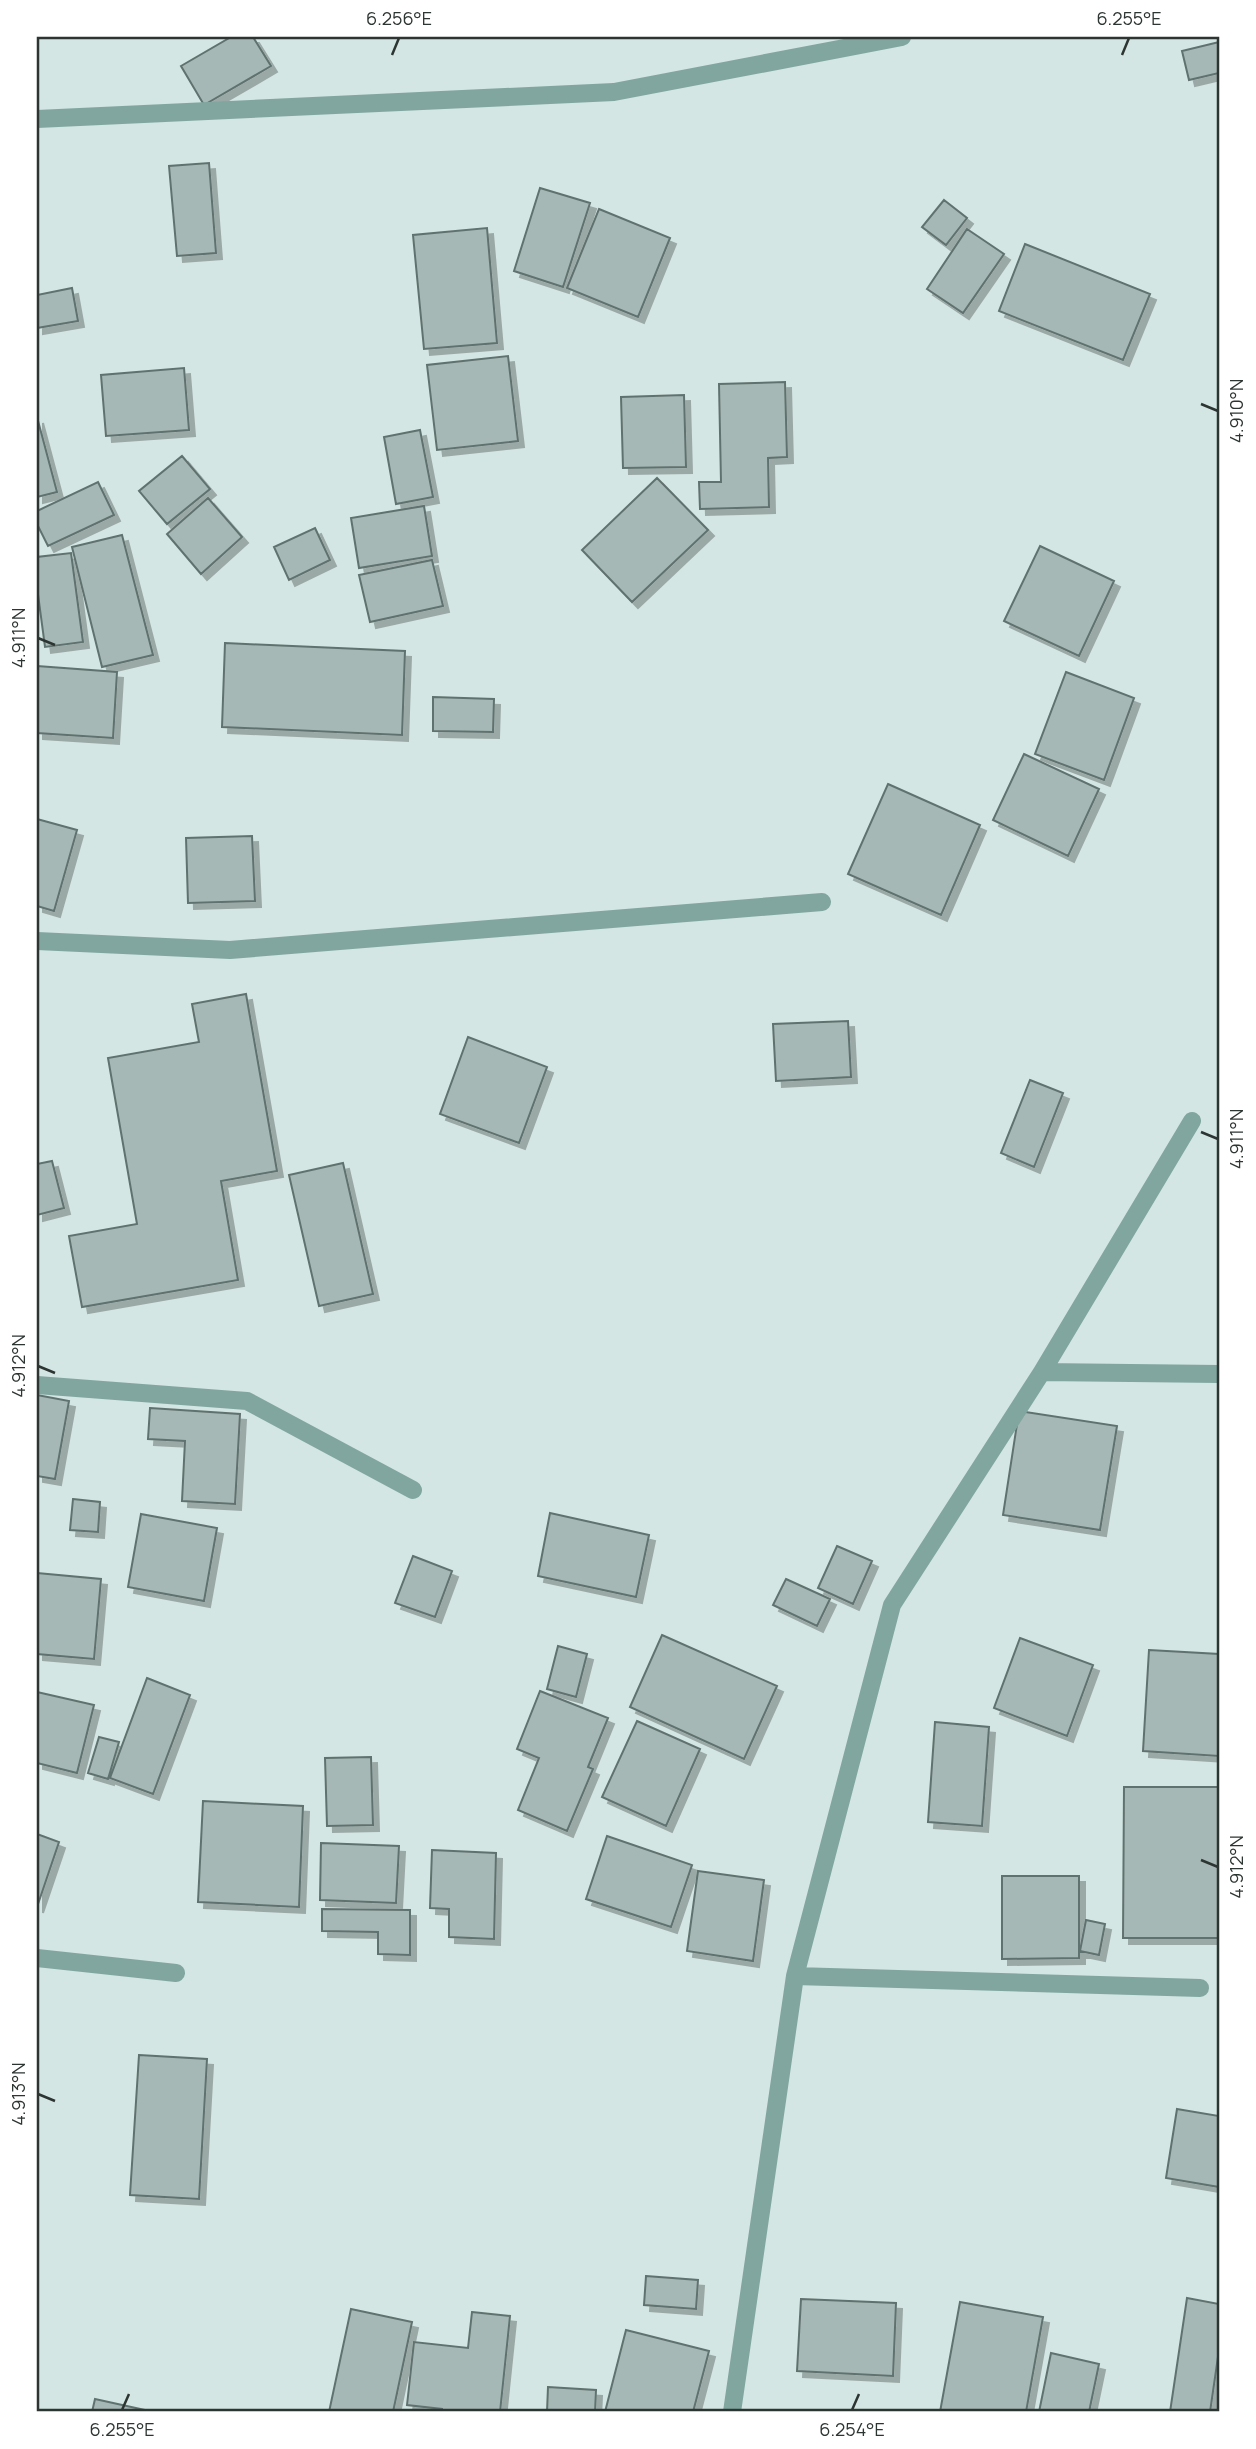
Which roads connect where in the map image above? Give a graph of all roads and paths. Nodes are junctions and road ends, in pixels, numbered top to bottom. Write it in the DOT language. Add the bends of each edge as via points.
graph roads {
  1 [pos="902,37"];
  2 [pos="37,119"];
  3 [pos="822,902"];
  4 [pos="37,941"];
  5 [pos="1192,1121"];
  6 [pos="1042,1372"];
  7 [pos="1219,1374"];
  8 [pos="37,1385"];
  9 [pos="413,1490"];
  10 [pos="37,1958"];
  11 [pos="176,1973"];
  12 [pos="795,1976"];
  13 [pos="1200,1988"];
  14 [pos="732,2412"];
  1 -- 2 [label="street" via="614,92"];
  3 -- 4 [label="street" via="230,950"];
  5 -- 6 [label="street"];
  6 -- 7 [label="street"];
  6 -- 12 [label="street" via="892,1605"];
  8 -- 9 [label="street" via="247,1401"];
  10 -- 11 [label="street"];
  12 -- 13 [label="street"];
  12 -- 14 [label="street"];
}
